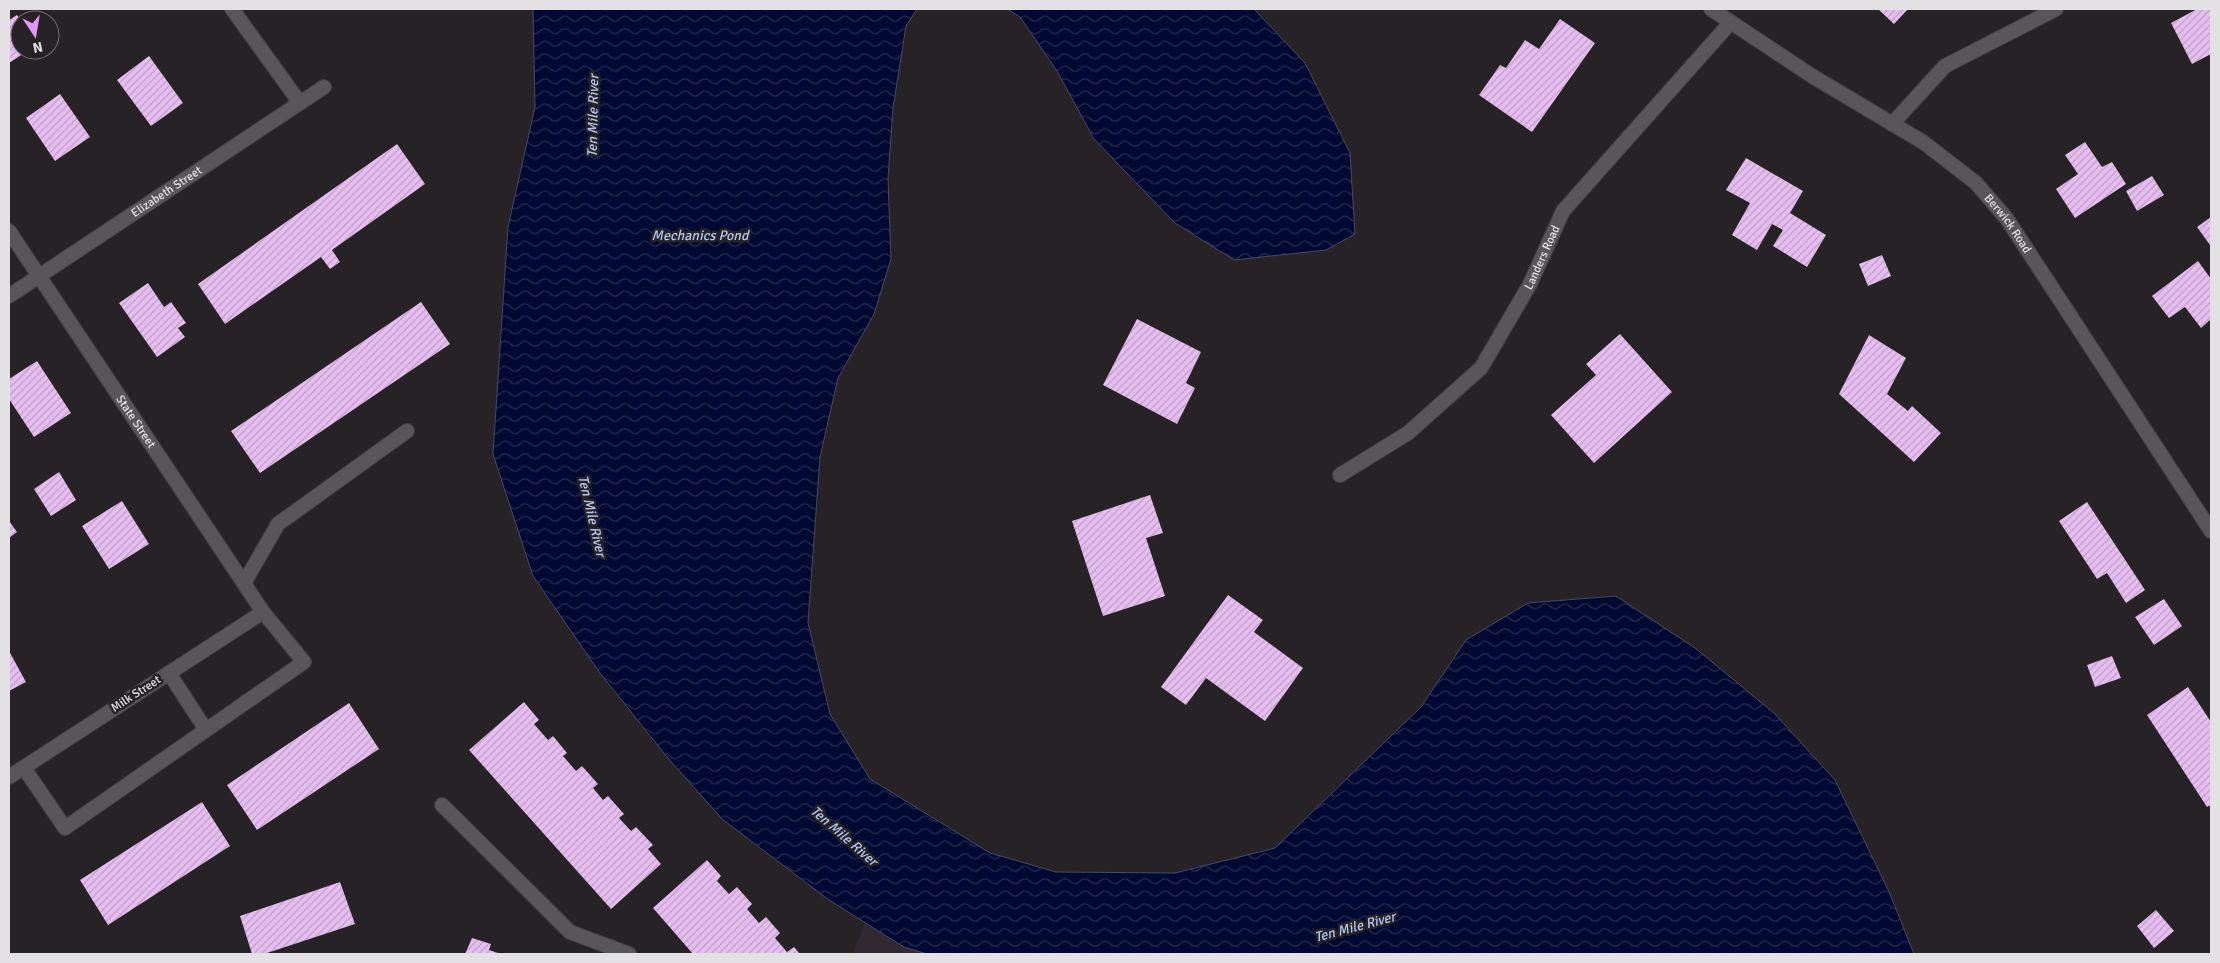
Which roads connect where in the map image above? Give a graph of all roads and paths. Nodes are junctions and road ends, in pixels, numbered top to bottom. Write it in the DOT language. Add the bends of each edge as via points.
graph roads {
  1 [pos="232,9"];
  2 [pos="1711,9"];
  3 [pos="2056,9"];
  4 [pos="1731,22"];
  5 [pos="324,87"];
  6 [pos="300,103"];
  7 [pos="1892,124"];
  8 [pos="9,231"];
  9 [pos="40,276"];
  10 [pos="9,296"];
  11 [pos="407,431"];
  12 [pos="1340,475"];
  13 [pos="2211,531"];
  14 [pos="244,583"];
  15 [pos="264,612"];
  16 [pos="169,673"];
  17 [pos="206,730"];
  18 [pos="24,768"];
  19 [pos="9,778"];
  20 [pos="442,805"];
  21 [pos="629,954"];
  1 -- 6 [label="street"];
  2 -- 4 [label="street, Berwick Road"];
  3 -- 7 [label="street" via="1945,66"];
  4 -- 7 [label="street, Berwick Road"];
  4 -- 12 [label="street, Landers Road" via="1563,212 1530,284 1481,368 1408,433"];
  5 -- 6 [label="street, Elizabeth Street"];
  6 -- 9 [label="street, Elizabeth Street"];
  7 -- 13 [label="street, Berwick Road" via="1923,142 1976,183 2007,219"];
  8 -- 9 [label="street, State Street"];
  9 -- 10 [label="street, Elizabeth Street"];
  9 -- 14 [label="street, State Street"];
  11 -- 14 [label="street" via="278,524"];
  14 -- 15 [label="street, State Street"];
  15 -- 16 [label="street, Milk Street"];
  15 -- 17 [label="street, State Street" via="304,662"];
  16 -- 17 [label="street"];
  16 -- 18 [label="street, Milk Street"];
  17 -- 18 [label="street" via="65,828"];
  18 -- 19 [label="street, Milk Street"];
  20 -- 21 [label="street" via="570,932"];
}
